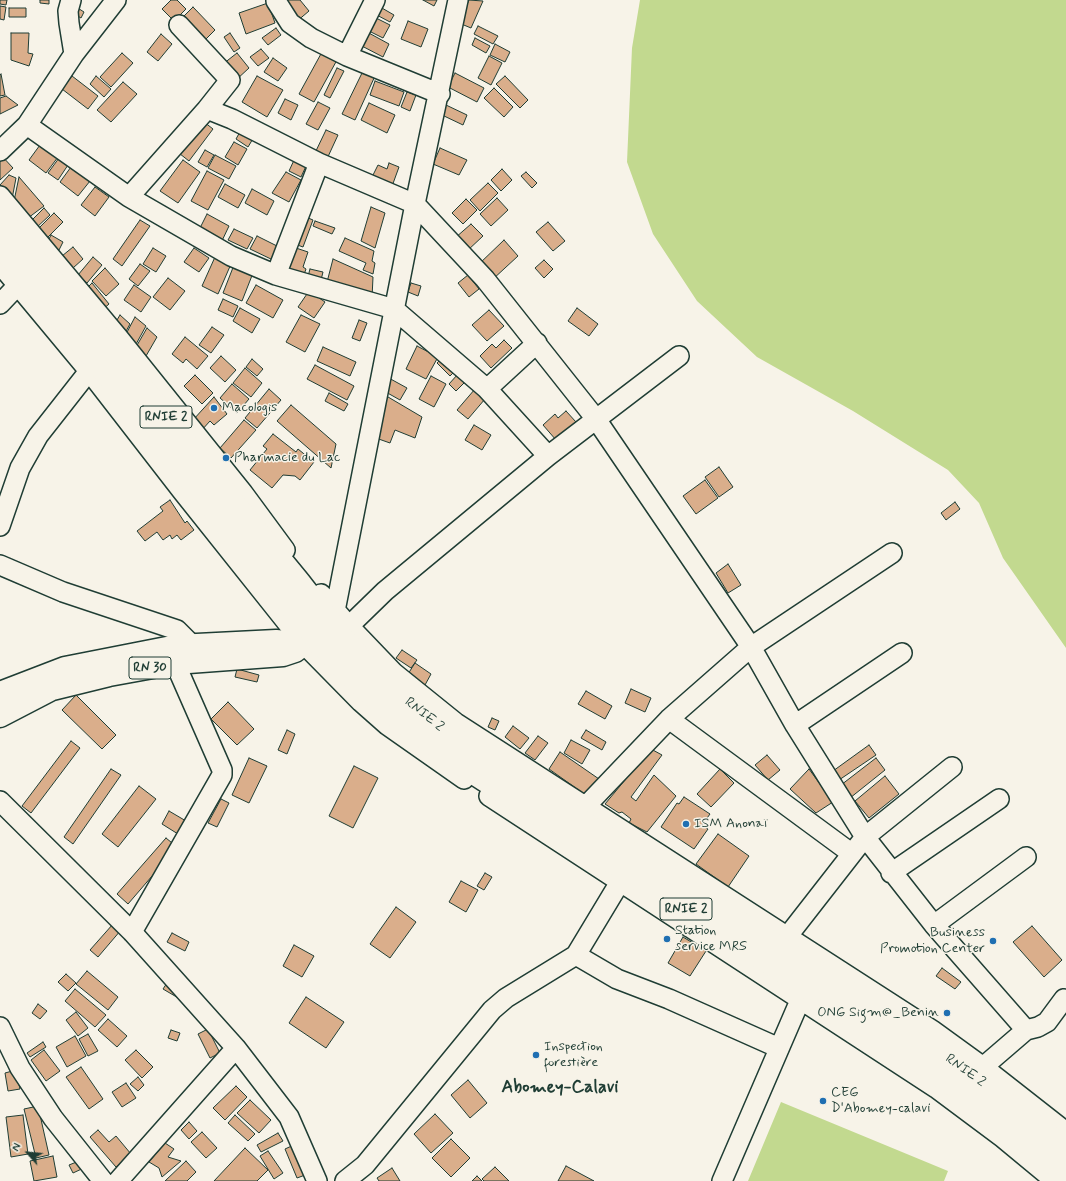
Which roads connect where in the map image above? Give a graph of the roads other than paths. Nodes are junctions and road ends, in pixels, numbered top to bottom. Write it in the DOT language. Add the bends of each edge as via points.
graph roads {
  1 [pos="71,0"];
  2 [pos="116,0"];
  3 [pos="375,0"];
  4 [pos="458,0"];
  5 [pos="276,1"];
  6 [pos="179,25"];
  7 [pos="74,54"];
  8 [pos="347,56"];
  9 [pos="440,94"];
  10 [pos="207,109"];
  11 [pos="27,125"];
  12 [pos="0,152"];
  13 [pos="319,163"];
  14 [pos="0,196"];
  15 [pos="129,197"];
  16 [pos="415,204"];
  17 [pos="0,217"];
  18 [pos="0,245"];
  19 [pos="0,264"];
  20 [pos="276,275"];
  21 [pos="18,285"];
  22 [pos="0,304"];
  23 [pos="394,309"];
  24 [pos="537,343"];
  25 [pos="679,356"];
  26 [pos="89,371"];
  27 [pos="487,390"];
  28 [pos="596,419"];
  29 [pos="548,456"];
  30 [pos="0,526"];
  31 [pos="892,554"];
  32 [pos="0,565"];
  33 [pos="349,626"];
  34 [pos="320,628"];
  35 [pos="192,645"];
  36 [pos="751,647"];
  37 [pos="902,653"];
  38 [pos="175,663"];
  39 [pos="0,693"];
  40 [pos="0,716"];
  41 [pos="669,719"];
  42 [pos="795,725"];
  43 [pos="952,766"];
  44 [pos="999,799"];
  45 [pos="0,802"];
  46 [pos="585,808"];
  47 [pos="865,837"];
  48 [pos="851,853"];
  49 [pos="1026,857"];
  50 [pos="892,873"];
  51 [pos="620,882"];
  52 [pos="934,925"];
  53 [pos="132,932"];
  54 [pos="787,937"];
  55 [pos="576,955"];
  56 [pos="801,998"];
  57 [pos="1064,999"];
  58 [pos="0,1027"];
  59 [pos="1026,1030"];
  60 [pos="236,1048"];
  61 [pos="779,1048"];
  62 [pos="983,1067"];
  63 [pos="1066,1132"];
  64 [pos="1066,1149"];
  65 [pos="1066,1174"];
  66 [pos="105,1181"];
  67 [pos="317,1181"];
  68 [pos="345,1181"];
  69 [pos="722,1181"];
  70 [pos="1055,1181"];
  1 -- 7 [label="street" via="68,11"];
  2 -- 7 [label="street"];
  3 -- 8 [label="street"];
  4 -- 9 [label="street"];
  5 -- 8 [label="street" via="290,23 299,31"];
  6 -- 10 [label="street" via="230,80"];
  7 -- 11 [label="street"];
  8 -- 9 [label="street"];
  9 -- 16 [label="street"];
  10 -- 13 [label="street" via="232,118"];
  10 -- 15 [label="street"];
  11 -- 12 [label="street"];
  11 -- 15 [label="street"];
  13 -- 16 [label="street"];
  13 -- 20 [label="street"];
  14 -- 34 [label="street" via="243,492 290,557"];
  15 -- 20 [label="street" via="230,256"];
  16 -- 23 [label="street"];
  16 -- 24 [label="street" via="485,279"];
  17 -- 34 [label="main road, RNIE 2 / RNIE 2" via="158,406"];
  18 -- 34 [label="main road, RNIE 2 / RNIE 2"];
  19 -- 21 [label="street"];
  20 -- 23 [label="street"];
  21 -- 22 [label="street"];
  21 -- 26 [label="street"];
  23 -- 27 [label="street"];
  23 -- 34 [label="street"];
  24 -- 27 [label="street"];
  24 -- 28 [label="street"];
  25 -- 28 [label="street"];
  26 -- 30 [label="street" via="38,436 10,493"];
  26 -- 34 [label="street" via="182,491"];
  27 -- 29 [label="street"];
  28 -- 29 [label="street"];
  28 -- 36 [label="street"];
  29 -- 33 [label="street" via="385,591"];
  31 -- 36 [label="street"];
  32 -- 35 [label="street" via="63,592 177,630"];
  33 -- 34 [label="street"];
  33 -- 46 [label="street" via="394,673 443,713 475,737"];
  34 -- 35 [label="main road, RN 30 / RN 30" via="276,641"];
  34 -- 38 [label="main road, RN 30" via="295,651 283,655"];
  34 -- 51 [label="street" via="361,702 407,741"];
  34 -- 64 [label="main road, RNIE 2 / RNIE 2" via="452,738 872,1007 978,1081"];
  34 -- 65 [label="main road, RNIE 2 / RNIE 2" via="346,672 434,746 887,1039 978,1104"];
  35 -- 39 [label="main road, RN 30 / RN 30" via="65,668"];
  36 -- 41 [label="street"];
  36 -- 42 [label="street"];
  37 -- 42 [label="street"];
  38 -- 40 [label="main road, RN 30" via="75,682 52,690"];
  38 -- 53 [label="street" via="222,775"];
  41 -- 46 [label="street"];
  41 -- 48 [label="street"];
  42 -- 47 [label="street"];
  43 -- 47 [label="street"];
  44 -- 50 [label="street"];
  45 -- 53 [label="street"];
  46 -- 54 [label="street"];
  47 -- 48 [label="street"];
  47 -- 50 [label="street"];
  48 -- 54 [label="street"];
  49 -- 52 [label="street"];
  50 -- 52 [label="street"];
  51 -- 55 [label="street"];
  51 -- 56 [label="street"];
  52 -- 59 [label="street"];
  53 -- 60 [label="street"];
  54 -- 62 [label="street" via="932,1030"];
  55 -- 61 [label="street" via="617,979"];
  55 -- 68 [label="street" via="506,998 492,1010 365,1165"];
  56 -- 61 [label="street"];
  56 -- 70 [label="street" via="936,1088"];
  57 -- 59 [label="street" via="1047,1022"];
  58 -- 66 [label="street" via="20,1068 53,1118"];
  59 -- 62 [label="street"];
  60 -- 66 [label="street"];
  60 -- 67 [label="street" via="289,1117"];
  61 -- 69 [label="street"];
  62 -- 63 [label="street"];
}
